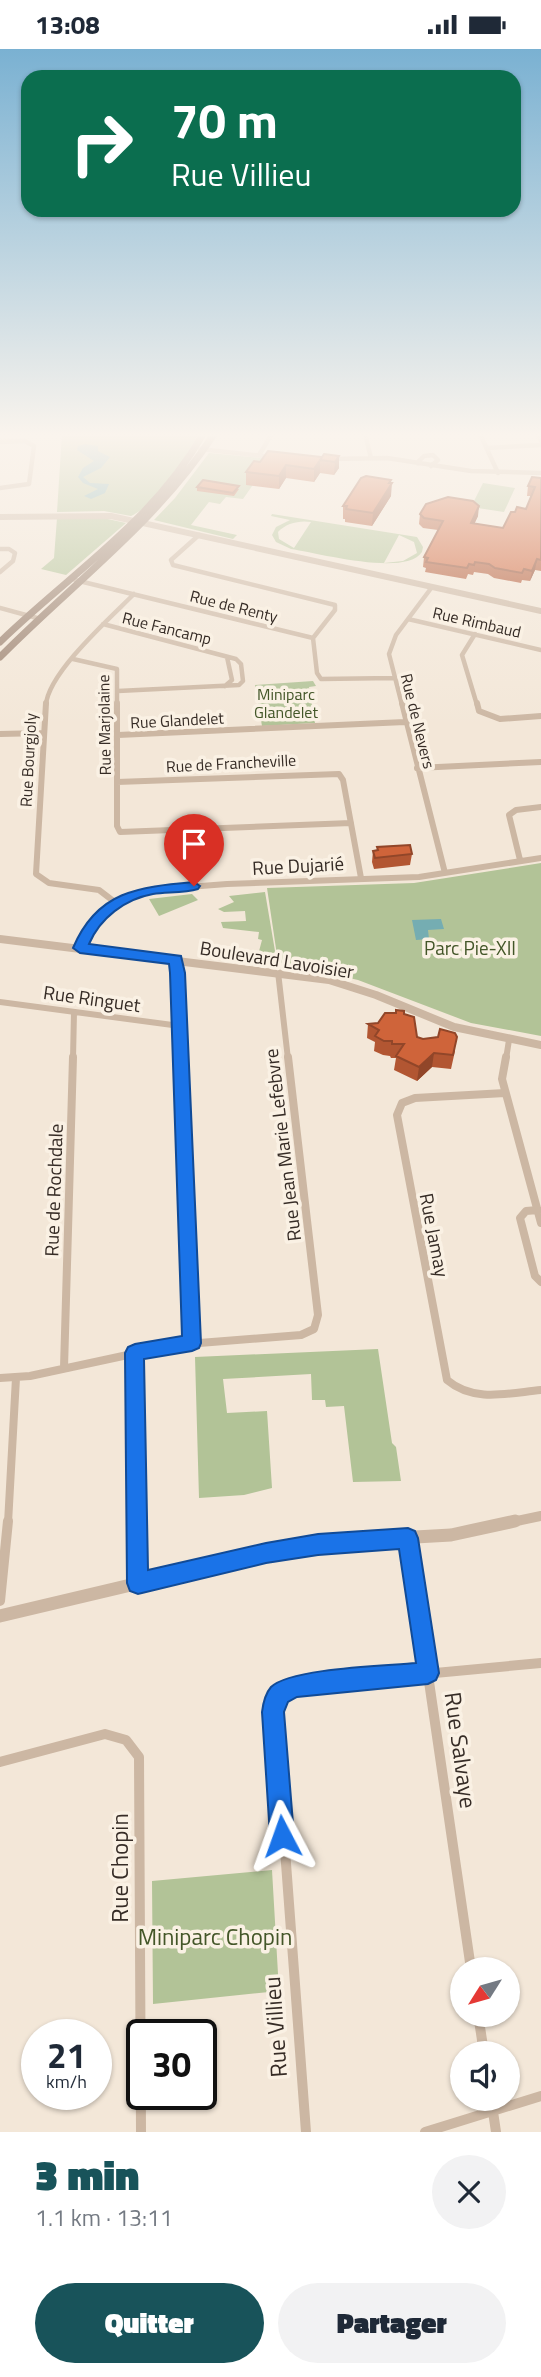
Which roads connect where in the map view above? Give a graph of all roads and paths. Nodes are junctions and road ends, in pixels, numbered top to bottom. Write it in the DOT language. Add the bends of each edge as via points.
graph roads {
  1 [pos="122,531"];
  2 [pos="136,531"];
  3 [pos="182,531"];
  4 [pos="199,535"];
  5 [pos="0,549"];
  6 [pos="0,572"];
  7 [pos="69,578"];
  8 [pos="79,581"];
  9 [pos="432,587"];
  10 [pos="134,594"];
  11 [pos="0,608"];
  12 [pos="541,611"];
  13 [pos="26,615"];
  14 [pos="37,618"];
  15 [pos="408,619"];
  16 [pos="103,624"];
  17 [pos="475,634"];
  18 [pos="313,638"];
  19 [pos="0,642"];
  20 [pos="541,650"];
  21 [pos="1,654"];
  22 [pos="226,656"];
  23 [pos="73,659"];
  24 [pos="394,678"];
  25 [pos="224,686"];
  26 [pos="118,691"];
  27 [pos="541,716"];
  28 [pos="405,722"];
  29 [pos="43,733"];
  30 [pos="0,734"];
  31 [pos="118,735"];
  32 [pos="541,762"];
  33 [pos="417,768"];
  34 [pos="117,782"];
  35 [pos="541,807"];
  36 [pos="351,823"];
  37 [pos="541,858"];
  38 [pos="520,860"];
  39 [pos="445,873"];
  40 [pos="361,878"];
  41 [pos="116,903"];
  42 [pos="0,939"];
  43 [pos="80,948"];
  44 [pos="176,960"];
  45 [pos="278,971"];
  46 [pos="0,1002"];
  47 [pos="74,1012"];
  48 [pos="180,1026"];
  49 [pos="509,1040"];
  50 [pos="541,1045"];
  51 [pos="505,1093"];
  52 [pos="537,1210"];
  53 [pos="541,1223"];
  54 [pos="541,1282"];
  55 [pos="192,1343"];
  56 [pos="135,1353"];
  57 [pos="64,1368"];
  58 [pos="0,1378"];
  59 [pos="16,1378"];
  60 [pos="541,1390"];
  61 [pos="5,1489"];
  62 [pos="541,1516"];
  63 [pos="408,1538"];
  64 [pos="138,1583"];
  65 [pos="0,1601"];
  66 [pos="0,1616"];
  67 [pos="541,1663"];
  68 [pos="428,1673"];
  69 [pos="0,1762"];
  70 [pos="469,1957"];
  71 [pos="541,2096"];
  72 [pos="520,2100"];
  73 [pos="476,2111"];
  74 [pos="492,2111"];
  75 [pos="141,2132"];
  76 [pos="306,2132"];
  77 [pos="425,2132"];
  78 [pos="496,2132"];
  1 -- 7 [label="main road"];
  2 -- 8 [label="main road"];
  3 -- 4 [label="street"];
  4 -- 9 [label="street"];
  4 -- 18 [label="street" via="172,560 173,565 332,603 335,610"];
  5 -- 6 [label="street" via="15,552 13,561"];
  7 -- 8 [label="street, Rue de Renty"];
  7 -- 13 [label="main road"];
  8 -- 10 [label="street, Rue de Renty"];
  8 -- 14 [label="main road"];
  9 -- 12 [label="street"];
  9 -- 15 [label="street, Rue de Nevers"];
  10 -- 16 [label="street, Rue Bourgjoly"];
  10 -- 18 [label="street, Rue de Renty"];
  11 -- 13 [label="street"];
  13 -- 14 [label="street"];
  13 -- 19 [label="main road"];
  14 -- 21 [label="main road"];
  15 -- 17 [label="street, Rue Rimbaud"];
  15 -- 24 [label="street, Rue de Nevers" via="389,648"];
  16 -- 22 [label="street, Rue Fancamp"];
  16 -- 23 [label="street, Rue Bourgjoly"];
  17 -- 20 [label="street, Rue Rimbaud"];
  17 -- 27 [label="street" via="462,655 479,711 490,717"];
  18 -- 24 [label="street" via="321,679"];
  22 -- 25 [label="street, Rue Fancamp" via="232,680"];
  22 -- 25 [label="street, Rue Fancamp" via="241,663 243,681"];
  23 -- 26 [label="street, Rue Marjolaine" via="117,668"];
  23 -- 29 [label="street, Rue Bourgjoly" via="47,691"];
  24 -- 28 [label="street, Rue de Nevers"];
  25 -- 26 [label="street"];
  26 -- 31 [label="street, Rue Marjolaine"];
  28 -- 31 [label="street, Rue Glandelet"];
  28 -- 33 [label="street, Rue de Nevers"];
  29 -- 30 [label="street"];
  29 -- 41 [label="street, Rue Bourgjoly" via="36,874 49,883 99,890"];
  31 -- 34 [label="street, Rue Marjolaine"];
  32 -- 33 [label="street"];
  33 -- 39 [label="street, Rue de Nevers"];
  34 -- 36 [label="street, Rue de Francheville" via="329,772 343,780"];
  34 -- 36 [label="street, Rue Marjolaine" via="117,826 128,834"];
  35 -- 38 [label="street" via="509,815"];
  36 -- 40 [label="street"];
  37 -- 38 [label="street, Rue Dujarié"];
  38 -- 39 [label="street, Rue Dujarié"];
  39 -- 40 [label="street, Rue Dujarié"];
  40 -- 41 [label="street, Rue Dujarié" via="162,888"];
  41 -- 43 [label="street, Rue Dujarié" via="89,927"];
  42 -- 43 [label="street, Boulevard Lavoisier"];
  43 -- 44 [label="street, Boulevard Lavoisier"];
  44 -- 45 [label="street, Boulevard Lavoisier"];
  44 -- 48 [label="street"];
  45 -- 49 [label="street, Boulevard Lavoisier" via="341,983 454,1027"];
  45 -- 55 [label="street, Rue Jean Marie Lefebvre" via="318,1315 314,1329 300,1335"];
  46 -- 47 [label="street, Rue Ringuet"];
  47 -- 48 [label="street, Rue Ringuet"];
  47 -- 57 [label="street, Rue de Rochdale"];
  48 -- 55 [label="street"];
  49 -- 50 [label="street, Boulevard Lavoisier"];
  49 -- 51 [label="street" via="502,1079"];
  51 -- 52 [label="street"];
  51 -- 60 [label="street, Rue Jamay" via="415,1098 402,1103 397,1115 447,1380 454,1388 476,1394"];
  52 -- 53 [label="street"];
  52 -- 54 [label="street" via="526,1211 520,1218 535,1276"];
  55 -- 56 [label="street"];
  56 -- 57 [label="street"];
  56 -- 64 [label="street"];
  57 -- 59 [label="street"];
  58 -- 59 [label="street"];
  59 -- 61 [label="street"];
  61 -- 65 [label="street"];
  62 -- 63 [label="street" via="451,1535"];
  63 -- 64 [label="street" via="318,1545"];
  63 -- 68 [label="street, Rue Salvaye"];
  64 -- 66 [label="street"];
  67 -- 68 [label="street"];
  68 -- 70 [label="street, Rue Salvaye"];
  68 -- 76 [label="street, Rue Villieu" via="296,1686 274,1702"];
  69 -- 75 [label="street, Rue Chopin" via="106,1734 133,1744 139,1757"];
  71 -- 72 [label="street"];
  73 -- 77 [label="street"];
  74 -- 78 [label="street"];
}
